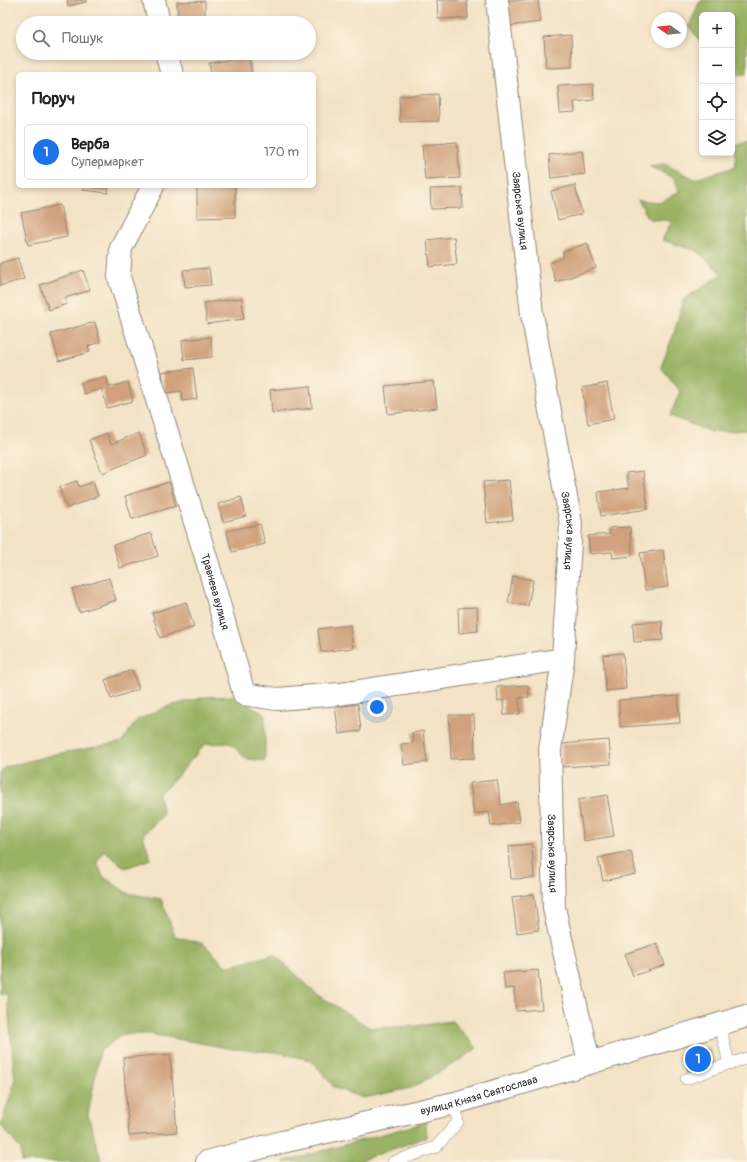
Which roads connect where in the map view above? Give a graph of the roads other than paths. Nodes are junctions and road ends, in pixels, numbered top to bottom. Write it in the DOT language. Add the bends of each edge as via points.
graph roads {
  1 [pos="154,0"];
  2 [pos="497,0"];
  3 [pos="157,16"];
  4 [pos="168,60"];
  5 [pos="171,72"];
  6 [pos="152,188"];
  7 [pos="563,659"];
  8 [pos="747,1016"];
  9 [pos="720,1025"];
  10 [pos="747,1058"];
  11 [pos="589,1062"];
  12 [pos="733,1062"];
  13 [pos="686,1079"];
  14 [pos="455,1103"];
  15 [pos="207,1162"];
  16 [pos="393,1162"];
  1 -- 3 [label="street"];
  2 -- 7 [label="street, Заярська вулиця" via="532,314 570,524"];
  4 -- 5 [label="street"];
  6 -- 7 [label="street, Травнева вулиця" via="121,248 119,278 208,564 244,694 278,699 340,694"];
  7 -- 11 [label="street, Заярська вулиця" via="550,750 554,908"];
  8 -- 9 [label="street, вулиця Князя Святослава"];
  9 -- 11 [label="street, вулиця Князя Святослава"];
  9 -- 12 [label="lane" via="729,1064"];
  10 -- 12 [label="lane"];
  11 -- 14 [label="street, вулиця Князя Святослава"];
  12 -- 13 [label="lane"];
  14 -- 15 [label="street, вулиця Князя Святослава" via="282,1142"];
  14 -- 16 [label="lane" via="458,1122 436,1147"];
}
